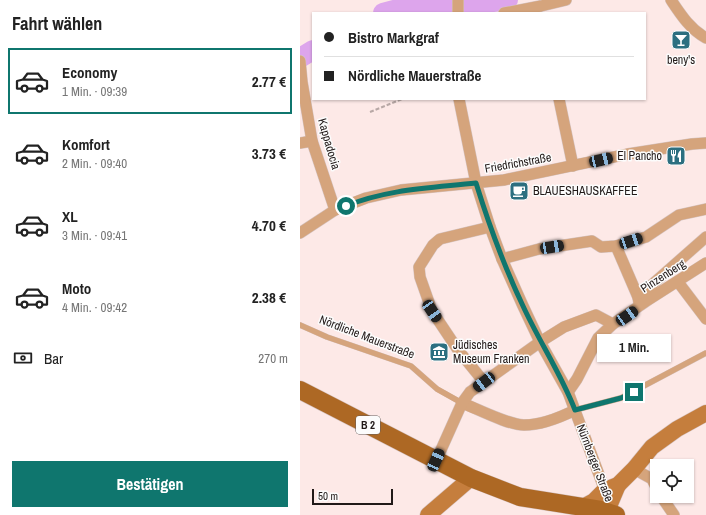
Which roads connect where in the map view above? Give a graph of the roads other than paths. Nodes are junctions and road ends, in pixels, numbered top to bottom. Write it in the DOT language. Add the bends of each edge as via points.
graph roads {
  1 [pos="458,0"];
  2 [pos="566,0"];
  3 [pos="671,0"];
  4 [pos="541,10"];
  5 [pos="458,12"];
  6 [pos="516,12"];
  7 [pos="706,38"];
  8 [pos="300,61"];
  9 [pos="459,100"];
  10 [pos="559,100"];
  11 [pos="312,141"];
  12 [pos="300,143"];
  13 [pos="706,143"];
  14 [pos="573,166"];
  15 [pos="476,183"];
  16 [pos="706,209"];
  17 [pos="336,210"];
  18 [pos="490,227"];
  19 [pos="300,233"];
  20 [pos="706,237"];
  21 [pos="616,246"];
  22 [pos="502,260"];
  23 [pos="706,264"];
  24 [pos="678,282"];
  25 [pos="639,302"];
  26 [pos="706,319"];
  27 [pos="614,324"];
  28 [pos="300,326"];
  29 [pos="540,342"];
  30 [pos="706,353"];
  31 [pos="484,382"];
  32 [pos="300,390"];
  33 [pos="568,392"];
  34 [pos="462,403"];
  35 [pos="575,410"];
  36 [pos="706,412"];
  37 [pos="436,460"];
  38 [pos="634,469"];
  39 [pos="472,478"];
  40 [pos="650,478"];
  41 [pos="666,503"];
  42 [pos="609,505"];
  43 [pos="428,515"];
  44 [pos="674,515"];
  1 -- 5 [label="street"];
  2 -- 4 [label="street"];
  3 -- 7 [label="street" via="686,22"];
  4 -- 6 [label="street"];
  8 -- 11 [label="street, Kappadocia"];
  9 -- 15 [label="street, Nürnberger Straße"];
  10 -- 14 [label="street"];
  11 -- 12 [label="street"];
  11 -- 17 [label="street, Kappadocia"];
  13 -- 14 [label="street, Friedrichstraße" via="628,154"];
  14 -- 15 [label="street, Friedrichstraße"];
  15 -- 17 [label="street, Friedrichstraße" via="401,190 366,198"];
  15 -- 18 [label="street, Nürnberger Straße"];
  16 -- 21 [label="street" via="679,215 646,237"];
  17 -- 19 [label="street, Friedrichstraße"];
  18 -- 22 [label="street, Nürnberger Straße"];
  18 -- 31 [label="street" via="440,239 433,245 419,268 432,311 458,350"];
  20 -- 25 [label="street"];
  21 -- 22 [label="street" via="601,247 592,241 539,249"];
  21 -- 25 [label="street"];
  22 -- 29 [label="street, Nürnberger Straße"];
  23 -- 24 [label="street, Pinzenberg"];
  24 -- 25 [label="street, Pinzenberg" via="648,300"];
  24 -- 26 [label="street"];
  25 -- 27 [label="street, Pinzenberg"];
  27 -- 29 [label="street" via="596,315 564,327"];
  27 -- 33 [label="street, Pinzenberg" via="598,338"];
  28 -- 34 [label="lane, Nördliche Mauerstraße" via="411,366 437,389"];
  29 -- 31 [label="street"];
  29 -- 33 [label="street, Nürnberger Straße"];
  30 -- 35 [label="lane, Nördliche Mauerstraße" via="621,398"];
  31 -- 34 [label="street" via="470,392"];
  32 -- 37 [label="main road, B 2"];
  33 -- 35 [label="street, Nürnberger Straße"];
  34 -- 35 [label="street, Nördliche Mauerstraße" via="522,426 541,424"];
  34 -- 37 [label="street"];
  35 -- 42 [label="street, Nürnberger Straße"];
  36 -- 38 [label="main road" via="652,447"];
  37 -- 39 [label="main road, B 2"];
  38 -- 40 [label="street"];
  38 -- 42 [label="main road"];
  39 -- 42 [label="main road, B 2" via="520,497 581,508"];
  39 -- 43 [label="main road"];
  41 -- 44 [label="street"];
}
